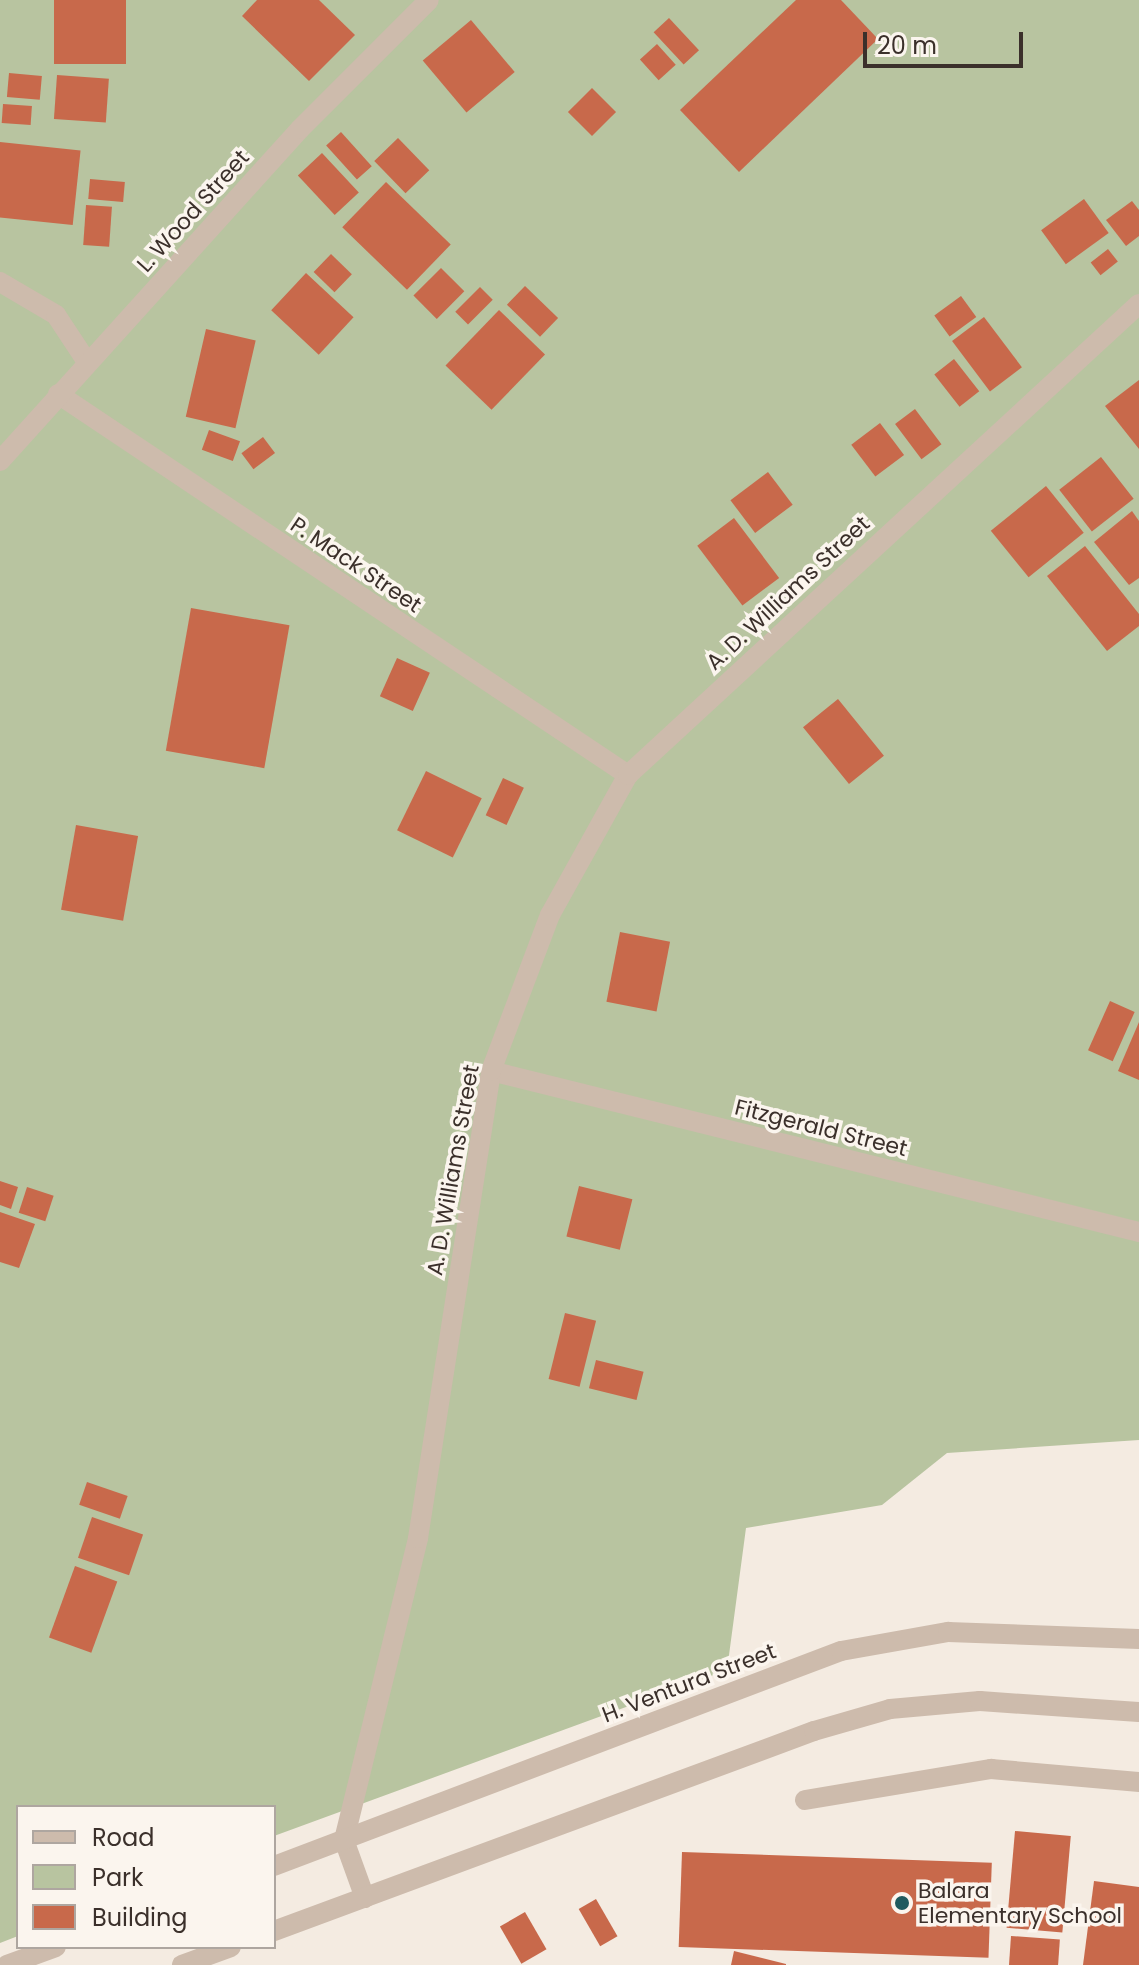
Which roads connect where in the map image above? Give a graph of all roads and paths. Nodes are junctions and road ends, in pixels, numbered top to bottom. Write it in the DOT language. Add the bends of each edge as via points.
graph roads {
  1 [pos="429,0"];
  2 [pos="0,282"];
  3 [pos="1139,304"];
  4 [pos="87,362"];
  5 [pos="58,394"];
  6 [pos="0,461"];
  7 [pos="628,775"];
  8 [pos="491,1071"];
  9 [pos="1139,1232"];
  10 [pos="1139,1639"];
  11 [pos="1139,1712"];
  12 [pos="1139,1782"];
  13 [pos="805,1800"];
  14 [pos="344,1840"];
  15 [pos="276,1865"];
  16 [pos="365,1898"];
  17 [pos="276,1930"];
  18 [pos="51,1949"];
  19 [pos="226,1949"];
  20 [pos="7,1965"];
  21 [pos="182,1965"];
  1 -- 4 [label="street, L. Wood Street" via="300,129"];
  2 -- 4 [label="street" via="56,315"];
  3 -- 7 [label="street, A. D. Williams Street"];
  4 -- 5 [label="street, L. Wood Street"];
  5 -- 6 [label="street, L. Wood Street"];
  5 -- 7 [label="street, P. Mack Street"];
  7 -- 8 [label="street, A. D. Williams Street" via="550,915"];
  8 -- 9 [label="street, Fitzgerald Street"];
  8 -- 14 [label="street, A. D. Williams Street" via="418,1538"];
  10 -- 14 [label="street, H. Ventura Street" via="948,1632 841,1651"];
  11 -- 16 [label="street" via="980,1701 890,1709 814,1731"];
  12 -- 13 [label="street" via="991,1769"];
  14 -- 15 [label="street, H. Ventura Street"];
  14 -- 16 [label="street"];
  16 -- 17 [label="street"];
  18 -- 20 [label="street"];
  19 -- 21 [label="street"];
}
